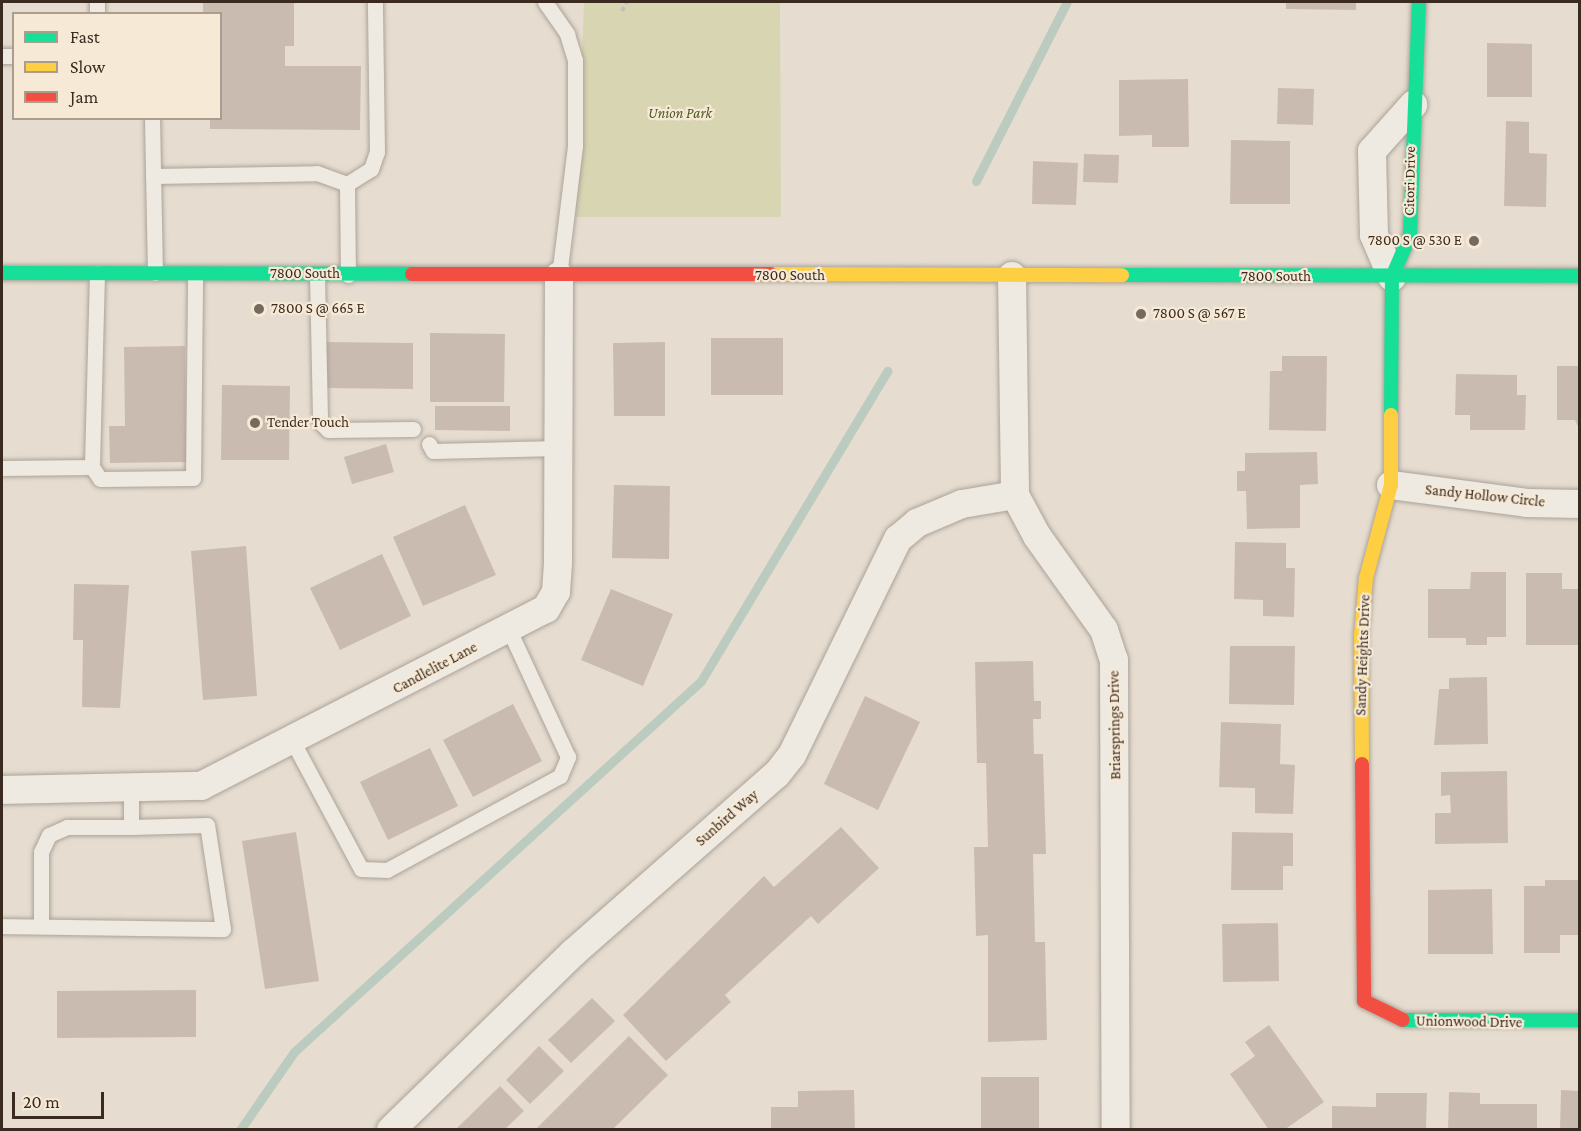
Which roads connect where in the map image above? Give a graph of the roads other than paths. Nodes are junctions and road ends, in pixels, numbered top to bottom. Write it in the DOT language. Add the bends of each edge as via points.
graph roads {
  1 [pos="375,2"];
  2 [pos="544,2"];
  3 [pos="1419,2"];
  4 [pos="1413,105"];
  5 [pos="152,120"];
  6 [pos="153,176"];
  7 [pos="347,184"];
  8 [pos="2,273"];
  9 [pos="97,273"];
  10 [pos="155,273"];
  11 [pos="195,274"];
  12 [pos="317,274"];
  13 [pos="348,274"];
  14 [pos="559,276"];
  15 [pos="1012,276"];
  16 [pos="1580,276"];
  17 [pos="1392,277"];
  18 [pos="413,429"];
  19 [pos="429,444"];
  20 [pos="558,448"];
  21 [pos="92,467"];
  22 [pos="2,468"];
  23 [pos="1391,485"];
  24 [pos="1015,495"];
  25 [pos="1580,504"];
  26 [pos="509,630"];
  27 [pos="293,742"];
  28 [pos="2,790"];
  29 [pos="131,790"];
  30 [pos="131,827"];
  31 [pos="2,926"];
  32 [pos="40,927"];
  33 [pos="1364,1000"];
  34 [pos="1580,1020"];
  35 [pos="391,1130"];
  36 [pos="1116,1130"];
  1 -- 7 [label="lane" via="377,152 371,169"];
  2 -- 14 [label="lane" via="567,33 575,60 575,146"];
  3 -- 4 [label="main road, Citori Drive"];
  4 -- 17 [label="main road, Citori Drive" via="1410,236"];
  4 -- 17 [label="street, Citori Drive" via="1372,151 1374,235"];
  5 -- 6 [label="lane"];
  6 -- 7 [label="lane" via="317,173"];
  6 -- 10 [label="lane"];
  7 -- 13 [label="lane"];
  8 -- 9 [label="main road, 7800 South"];
  9 -- 10 [label="main road, 7800 South"];
  9 -- 21 [label="lane"];
  10 -- 11 [label="main road, 7800 South"];
  11 -- 12 [label="main road, 7800 South"];
  11 -- 21 [label="lane" via="193,478 100,480"];
  12 -- 13 [label="main road, 7800 South"];
  12 -- 18 [label="lane" via="320,422 328,430"];
  13 -- 14 [label="main road, 7800 South"];
  14 -- 15 [label="main road, 7800 South"];
  14 -- 20 [label="street, Candlelite Lane"];
  15 -- 17 [label="main road, 7800 South"];
  15 -- 24 [label="street, Briarsprings Drive"];
  16 -- 17 [label="main road, 7800 South"];
  17 -- 23 [label="main road, Sandy Heights Drive"];
  19 -- 20 [label="lane" via="433,451"];
  20 -- 26 [label="street, Candlelite Lane" via="556,592 546,609"];
  21 -- 22 [label="lane"];
  23 -- 25 [label="street, Sandy Hollow Circle" via="1527,503"];
  23 -- 33 [label="main road, Sandy Heights Drive" via="1366,578 1361,636"];
  24 -- 35 [label="street, Sunbird Way" via="962,504 917,523 898,539 792,755 777,774 573,953"];
  24 -- 36 [label="street, Briarsprings Drive" via="1037,536 1104,630 1114,660"];
  26 -- 27 [label="street, Candlelite Lane"];
  26 -- 27 [label="lane" via="568,757 560,776 387,870 362,869"];
  27 -- 29 [label="street, Candlelite Lane" via="201,786"];
  28 -- 29 [label="street, Candlelite Lane"];
  29 -- 30 [label="lane"];
  30 -- 32 [label="lane" via="67,827 50,835 40,852"];
  30 -- 32 [label="lane" via="207,825 224,928"];
  31 -- 32 [label="lane"];
  33 -- 34 [label="main road, Unionwood Drive" via="1383,1015 1413,1023"];
}
